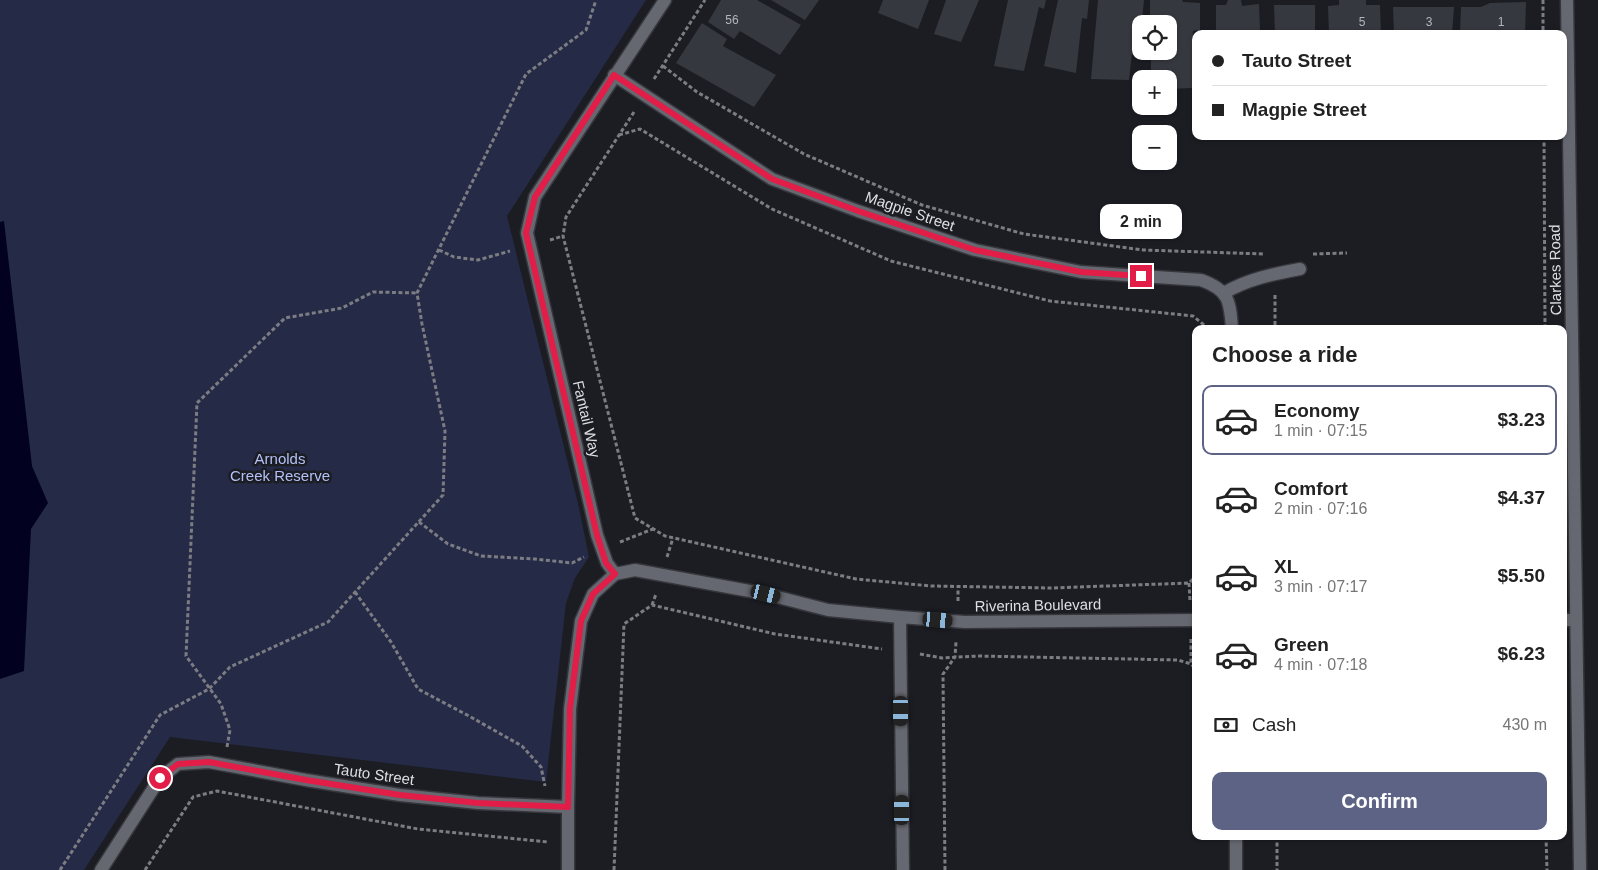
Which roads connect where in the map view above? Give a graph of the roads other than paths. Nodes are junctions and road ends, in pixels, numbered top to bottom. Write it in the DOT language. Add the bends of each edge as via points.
graph roads {
  1 [pos="665,0"];
  2 [pos="1568,0"];
  3 [pos="614,75"];
  4 [pos="1300,269"];
  5 [pos="1224,293"];
  6 [pos="1232,325"];
  7 [pos="615,574"];
  8 [pos="900,617"];
  9 [pos="1192,620"];
  10 [pos="1570,620"];
  11 [pos="568,807"];
  12 [pos="1236,840"];
  13 [pos="101,870"];
  14 [pos="568,870"];
  15 [pos="903,870"];
  16 [pos="1236,870"];
  17 [pos="1580,870"];
  1 -- 3 [label="street, Fantail Way"];
  2 -- 10 [label="street, Clarkes Road"];
  3 -- 5 [label="street, Magpie Street" via="772,179 858,211 975,250 1081,272 1201,280 1215,285"];
  3 -- 7 [label="street, Fantail Way" via="535,197 526,233 601,549"];
  4 -- 5 [label="street" via="1250,280"];
  5 -- 6 [label="street"];
  7 -- 8 [label="street, Riverina Boulevard" via="635,570 766,594 828,610"];
  7 -- 11 [label="street" via="593,594 581,621 570,708"];
  8 -- 9 [label="street, Riverina Boulevard" via="957,621"];
  8 -- 15 [label="street"];
  10 -- 17 [label="street, Clarkes Road"];
  11 -- 13 [label="street, Tauto Street" via="400,795 209,762 178,764 160,778"];
  11 -- 14 [label="street"];
  12 -- 16 [label="street"];
}
